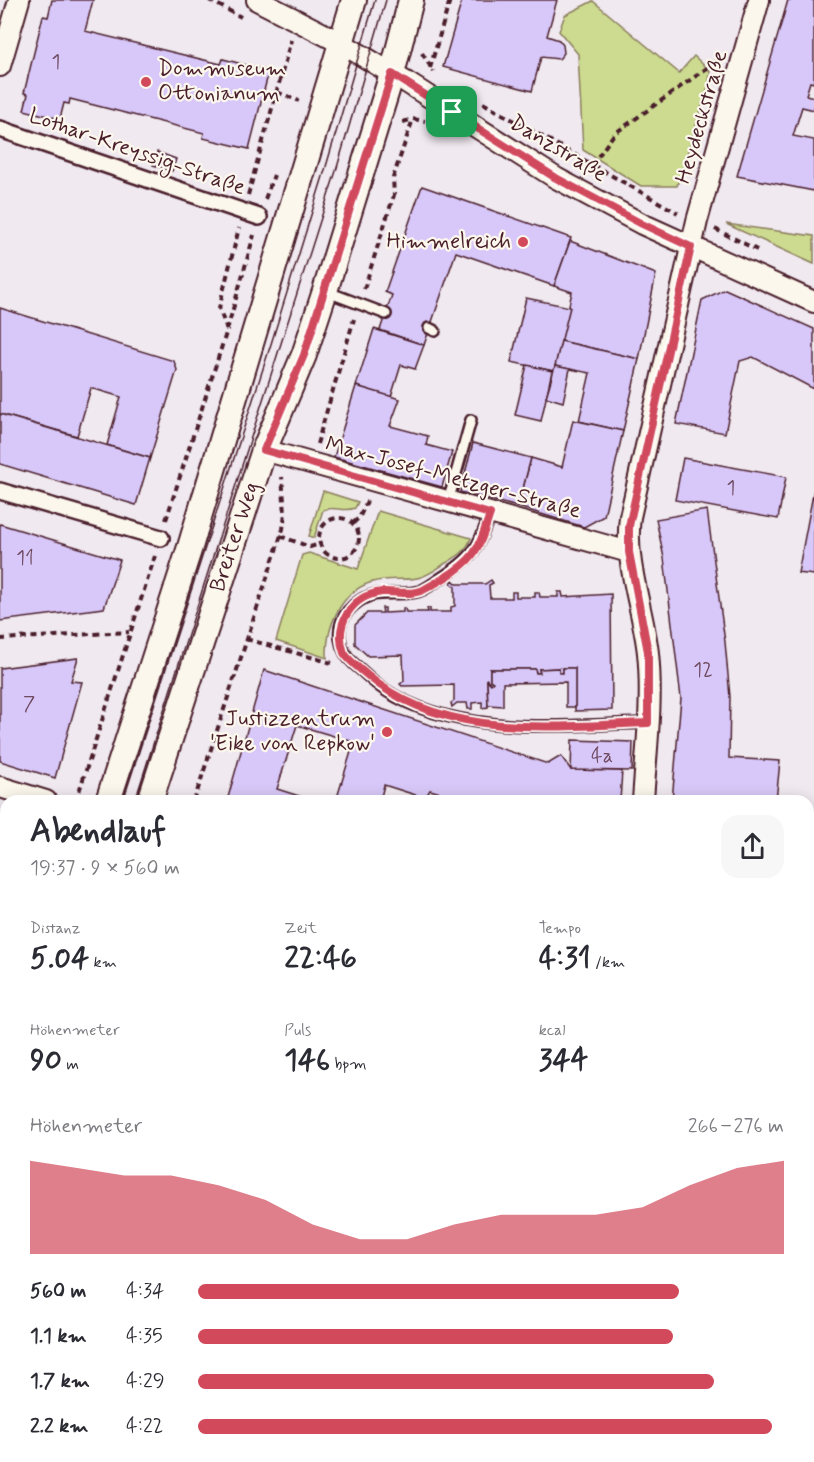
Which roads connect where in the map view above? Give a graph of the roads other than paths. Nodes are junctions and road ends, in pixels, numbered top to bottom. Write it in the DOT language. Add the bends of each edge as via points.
graph roads {
  1 [pos="19,0"];
  2 [pos="256,0"];
  3 [pos="354,0"];
  4 [pos="411,0"];
  5 [pos="759,0"];
  6 [pos="341,44"];
  7 [pos="0,66"];
  8 [pos="392,74"];
  9 [pos="0,129"];
  10 [pos="259,217"];
  11 [pos="691,247"];
  12 [pos="325,291"];
  13 [pos="814,302"];
  14 [pos="386,314"];
  15 [pos="471,420"];
  16 [pos="264,450"];
  17 [pos="0,491"];
  18 [pos="448,502"];
  19 [pos="490,514"];
  20 [pos="161,538"];
  21 [pos="629,552"];
  22 [pos="648,723"];
  23 [pos="0,787"];
  24 [pos="26,795"];
  25 [pos="110,795"];
  26 [pos="152,795"];
  27 [pos="643,795"];
  1 -- 7 [label="street"];
  2 -- 6 [label="street, Danzstraße"];
  3 -- 6 [label="street, Breiter Weg"];
  4 -- 8 [label="street, Breiter Weg"];
  5 -- 11 [label="street, Heydeckstraße"];
  6 -- 8 [label="street, Danzstraße"];
  6 -- 25 [label="street, Breiter Weg" via="190,547"];
  8 -- 11 [label="street, Danzstraße" via="556,178"];
  8 -- 12 [label="street, Breiter Weg"];
  9 -- 10 [label="street, Lothar-Kreyssig-Straße"];
  11 -- 13 [label="street, Danzstraße"];
  11 -- 21 [label="street" via="630,517"];
  12 -- 14 [label="lane"];
  12 -- 16 [label="street, Breiter Weg" via="304,355"];
  15 -- 18 [label="lane"];
  16 -- 18 [label="street, Max-Josef-Metzger-Straße"];
  16 -- 26 [label="street, Breiter Weg"];
  17 -- 20 [label="street"];
  18 -- 19 [label="street, Max-Josef-Metzger-Straße"];
  19 -- 21 [label="street, Max-Josef-Metzger-Straße"];
  19 -- 22 [label="lane" via="478,547 466,562 421,591 375,594 347,613 341,626 343,650 348,658 384,690 430,711 454,717 541,726"];
  21 -- 22 [label="street" via="648,652"];
  22 -- 27 [label="street"];
  23 -- 24 [label="street"];
}
